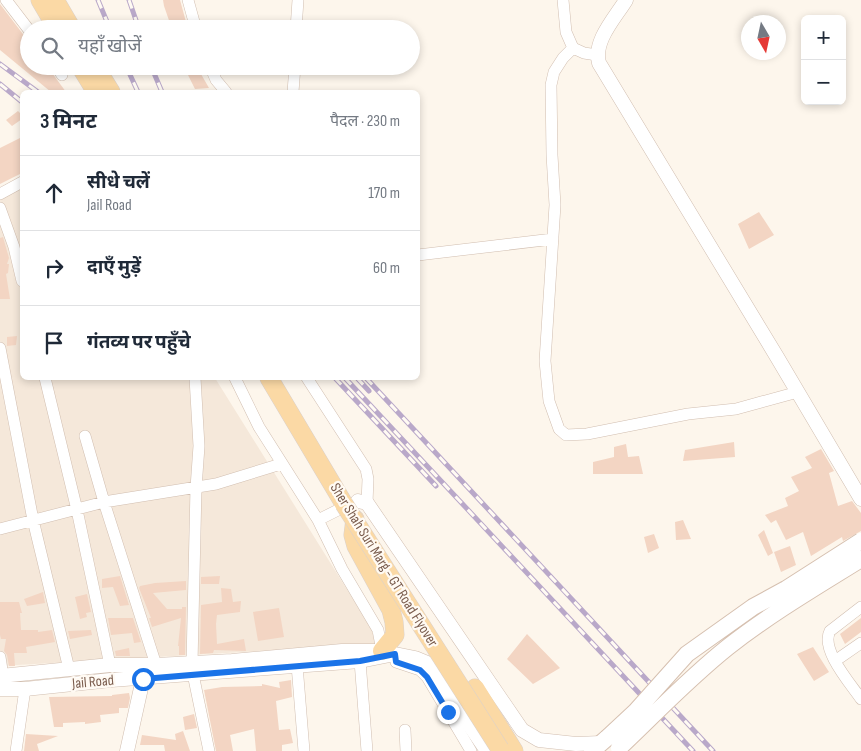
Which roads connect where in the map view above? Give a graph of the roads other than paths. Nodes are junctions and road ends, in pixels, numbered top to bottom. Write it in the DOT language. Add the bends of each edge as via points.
graph roads {
  1 [pos="6,0"];
  2 [pos="40,0"];
  3 [pos="55,0"];
  4 [pos="188,0"];
  5 [pos="298,0"];
  6 [pos="563,0"];
  7 [pos="626,0"];
  8 [pos="21,20"];
  9 [pos="52,20"];
  10 [pos="67,20"];
  11 [pos="194,20"];
  12 [pos="297,20"];
  13 [pos="573,48"];
  14 [pos="597,55"];
  15 [pos="86,75"];
  16 [pos="101,75"];
  17 [pos="214,75"];
  18 [pos="294,75"];
  19 [pos="95,90"];
  20 [pos="111,90"];
  21 [pos="224,90"];
  22 [pos="293,90"];
  23 [pos="20,183"];
  24 [pos="0,194"];
  25 [pos="0,208"];
  26 [pos="554,239"];
  27 [pos="420,255"];
  28 [pos="20,273"];
  29 [pos="0,348"];
  30 [pos="46,380"];
  31 [pos="195,380"];
  32 [pos="236,380"];
  33 [pos="270,380"];
  34 [pos="282,380"];
  35 [pos="308,380"];
  36 [pos="798,392"];
  37 [pos="85,436"];
  38 [pos="282,464"];
  39 [pos="196,488"];
  40 [pos="861,499"];
  41 [pos="104,502"];
  42 [pos="362,502"];
  43 [pos="77,510"];
  44 [pos="354,519"];
  45 [pos="33,520"];
  46 [pos="318,520"];
  47 [pos="0,529"];
  48 [pos="861,541"];
  49 [pos="861,559"];
  50 [pos="861,607"];
  51 [pos="861,643"];
  52 [pos="389,648"];
  53 [pos="0,657"];
  54 [pos="360,661"];
  55 [pos="835,661"];
  56 [pos="110,665"];
  57 [pos="156,665"];
  58 [pos="297,665"];
  59 [pos="193,668"];
  60 [pos="69,669"];
  61 [pos="143,679"];
  62 [pos="1,680"];
  63 [pos="26,689"];
  64 [pos="859,692"];
  65 [pos="494,703"];
  66 [pos="405,730"];
  67 [pos="596,747"];
  68 [pos="16,751"];
  69 [pos="127,751"];
  70 [pos="209,751"];
  71 [pos="304,751"];
  72 [pos="367,751"];
  73 [pos="406,751"];
  74 [pos="471,751"];
  75 [pos="487,751"];
  76 [pos="501,751"];
  77 [pos="514,751"];
  78 [pos="616,751"];
  1 -- 8 [label="street"];
  2 -- 9 [label="main road"];
  3 -- 10 [label="main road"];
  4 -- 11 [label="street"];
  5 -- 12 [label="street"];
  6 -- 13 [label="street" via="566,32"];
  7 -- 14 [label="street" via="603,37"];
  13 -- 14 [label="street"];
  13 -- 26 [label="street" via="554,72 551,85"];
  14 -- 36 [label="street" via="602,69"];
  15 -- 19 [label="main road"];
  16 -- 20 [label="main road"];
  17 -- 21 [label="street"];
  18 -- 22 [label="street"];
  23 -- 24 [label="street"];
  25 -- 28 [label="street"];
  26 -- 27 [label="street"];
  26 -- 36 [label="street" via="545,361 550,401 562,433 573,436 688,414 736,409"];
  29 -- 45 [label="street"];
  30 -- 43 [label="street"];
  31 -- 39 [label="street" via="199,446"];
  32 -- 38 [label="street" via="259,428"];
  33 -- 44 [label="main road, Sher Shah Suri Marg - GT Road Flyover, bridge"];
  34 -- 65 [label="main road, Sher Shah Suri Marg - GT Road Flyover" via="355,499"];
  35 -- 42 [label="street" via="366,469 368,479"];
  36 -- 40 [label="street"];
  37 -- 41 [label="street"];
  38 -- 39 [label="street"];
  38 -- 46 [label="street"];
  39 -- 41 [label="street"];
  39 -- 59 [label="street"];
  41 -- 43 [label="street"];
  41 -- 57 [label="street"];
  42 -- 46 [label="street"];
  42 -- 65 [label="street"];
  43 -- 45 [label="street"];
  43 -- 56 [label="street"];
  44 -- 52 [label="main road" via="356,546 391,610 395,635"];
  44 -- 76 [label="main road, Sher Shah Suri Marg - GT Road Flyover, bridge"];
  45 -- 47 [label="street"];
  45 -- 60 [label="street"];
  46 -- 52 [label="street" via="342,569"];
  48 -- 67 [label="main road, bridge" via="753,607 687,654 636,711"];
  49 -- 78 [label="main road, bridge" via="729,646"];
  50 -- 55 [label="street" via="830,630 827,636"];
  51 -- 55 [label="street"];
  52 -- 54 [label="street, Jail Road"];
  52 -- 59 [label="street, Jail Road"];
  52 -- 74 [label="street" via="396,662 420,670 427,677"];
  52 -- 75 [label="street" via="427,663"];
  53 -- 62 [label="street"];
  54 -- 58 [label="street, Jail Road"];
  54 -- 72 [label="street"];
  55 -- 64 [label="street"];
  56 -- 57 [label="street, Jail Road"];
  56 -- 60 [label="street, Jail Road"];
  57 -- 59 [label="street, Jail Road"];
  58 -- 59 [label="street, Jail Road"];
  58 -- 71 [label="street"];
  59 -- 61 [label="street, Jail Road"];
  59 -- 70 [label="street"];
  60 -- 62 [label="street, Jail Road"];
  61 -- 63 [label="street, Jail Road"];
  61 -- 69 [label="street"];
  62 -- 63 [label="street, Jail Road"];
  63 -- 68 [label="street"];
  65 -- 67 [label="street" via="522,730 539,740"];
  65 -- 77 [label="main road, Sher Shah Suri Marg - GT Road Flyover"];
  66 -- 73 [label="street"];
}
